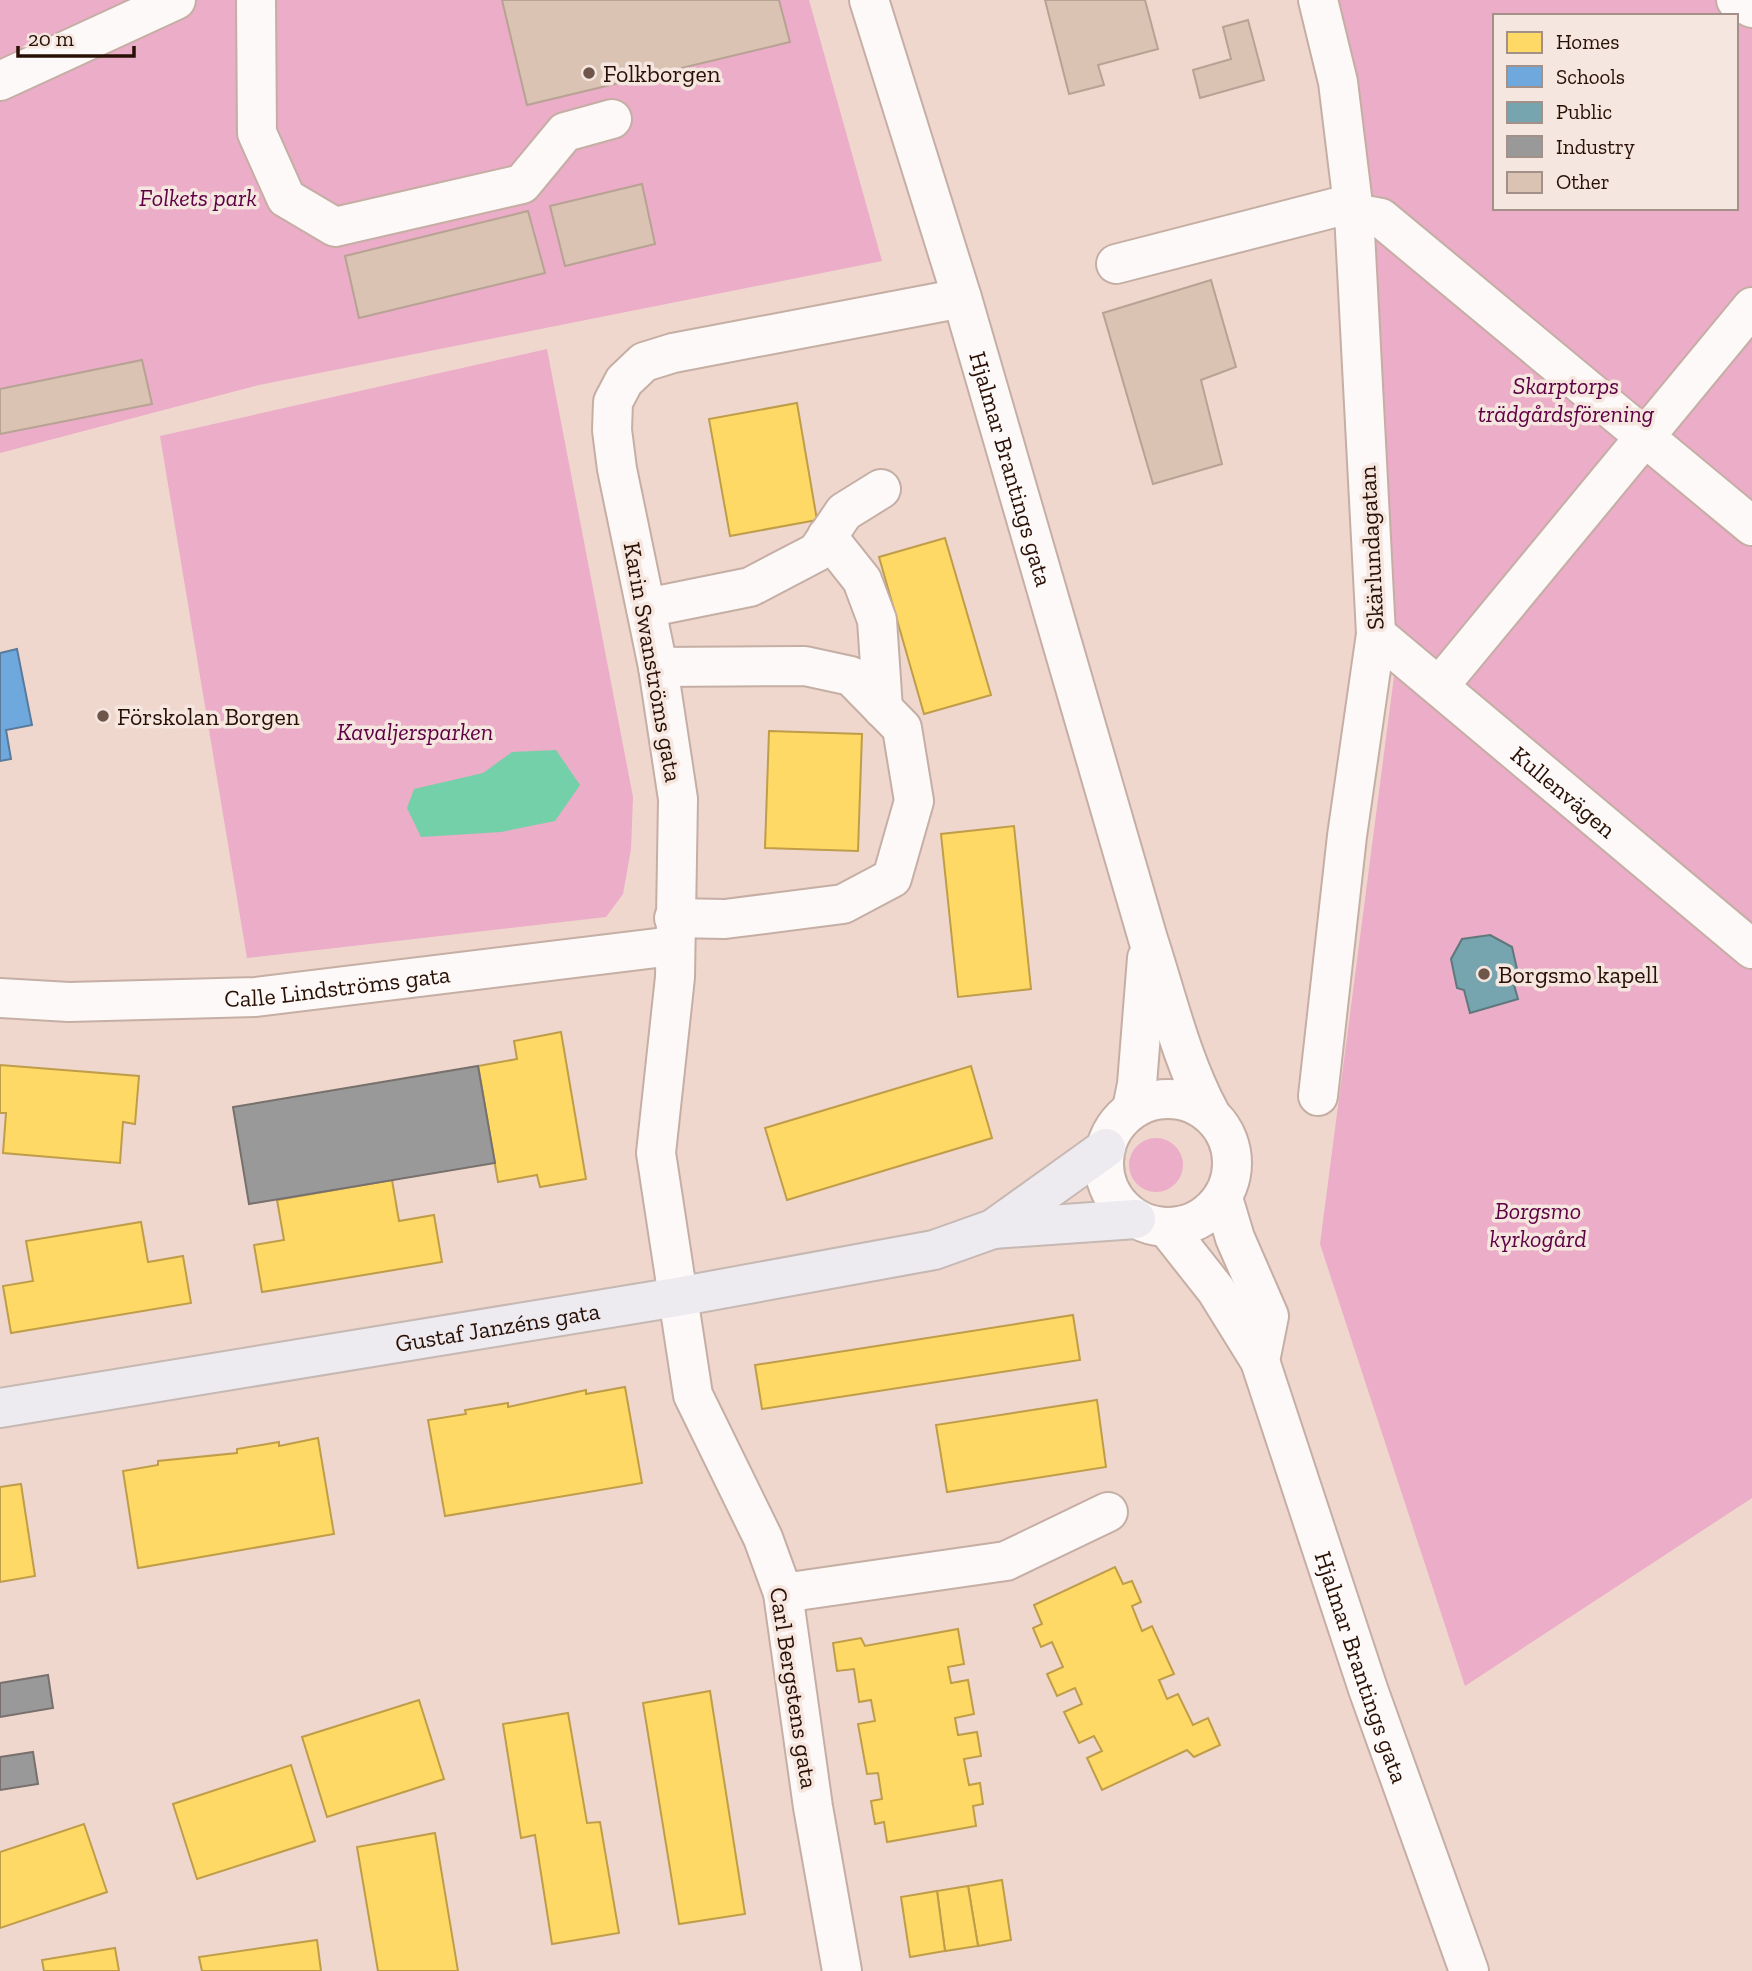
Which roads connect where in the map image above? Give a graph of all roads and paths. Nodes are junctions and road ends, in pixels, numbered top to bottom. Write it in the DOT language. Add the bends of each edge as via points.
graph roads {
  1 [pos="176,0"];
  2 [pos="256,0"];
  3 [pos="870,0"];
  4 [pos="1318,0"];
  5 [pos="1736,0"];
  6 [pos="1752,8"];
  7 [pos="0,81"];
  8 [pos="612,119"];
  9 [pos="1354,208"];
  10 [pos="1116,264"];
  11 [pos="962,298"];
  12 [pos="1752,307"];
  13 [pos="1645,437"];
  14 [pos="881,489"];
  15 [pos="1752,526"];
  16 [pos="827,536"];
  17 [pos="646,608"];
  18 [pos="1376,634"];
  19 [pos="658,667"];
  20 [pos="1440,685"];
  21 [pos="883,709"];
  22 [pos="674,932"];
  23 [pos="1148,939"];
  24 [pos="1752,949"];
  25 [pos="0,998"];
  26 [pos="1318,1096"];
  27 [pos="1132,1110"];
  28 [pos="1210,1113"];
  29 [pos="1106,1148"];
  30 [pos="1223,1198"];
  31 [pos="1151,1223"];
  32 [pos="993,1229"];
  33 [pos="677,1297"];
  34 [pos="1260,1361"];
  35 [pos="0,1408"];
  36 [pos="1108,1512"];
  37 [pos="783,1593"];
  38 [pos="842,1971"];
  39 [pos="1469,1971"];
  1 -- 7 [label="street"];
  2 -- 8 [label="street" via="257,133 286,198 335,227 522,184 565,132"];
  3 -- 11 [label="street, Hjalmar Brantings gata"];
  4 -- 9 [label="street, Skärlundagatan" via="1338,82"];
  5 -- 6 [label="street"];
  9 -- 10 [label="street"];
  9 -- 13 [label="street" via="1381,218"];
  9 -- 18 [label="street, Skärlundagatan"];
  11 -- 17 [label="street, Karin Swanströms gata" via="673,353 644,362 624,381 613,402 612,430"];
  11 -- 23 [label="street, Hjalmar Brantings gata"];
  12 -- 13 [label="street"];
  13 -- 15 [label="street"];
  13 -- 20 [label="street"];
  14 -- 16 [label="street" via="844,512"];
  16 -- 17 [label="street" via="817,552 750,587"];
  16 -- 21 [label="street" via="862,580 877,620"];
  17 -- 19 [label="street, Karin Swanströms gata"];
  18 -- 20 [label="street, Kullenvägen"];
  18 -- 26 [label="street, Skärlundagatan" via="1347,836"];
  19 -- 21 [label="street, Calle Lindströms gata" via="805,666 851,676"];
  19 -- 22 [label="street, Karin Swanströms gata" via="678,799"];
  20 -- 24 [label="street, Kullenvägen"];
  21 -- 22 [label="street, Calle Lindströms gata" via="902,728 914,801 892,878 843,904 725,919"];
  22 -- 25 [label="street, Calle Lindströms gata" via="256,997 96,1002"];
  22 -- 33 [label="street, Karin Swanströms gata" via="673,1018 656,1153"];
  23 -- 27 [label="street, Hjalmar Brantings gata"];
  23 -- 28 [label="street, Hjalmar Brantings gata" via="1190,1076"];
  27 -- 28 [label="street" via="1172,1098"];
  27 -- 29 [label="street" via="1111,1133"];
  28 -- 30 [label="street, Hjalmar Brantings gata" via="1225,1131 1233,1153 1232,1177"];
  29 -- 31 [label="street, Hjalmar Brantings gata" via="1106,1181 1118,1202"];
  29 -- 32 [label="main road, Gustaf Janzéns gata"];
  30 -- 31 [label="street" via="1189,1225"];
  30 -- 34 [label="street, Hjalmar Brantings gata" via="1269,1316"];
  31 -- 32 [label="main road, Gustaf Janzéns gata"];
  31 -- 34 [label="street, Hjalmar Brantings gata" via="1216,1290"];
  32 -- 33 [label="main road, Gustaf Janzéns gata" via="934,1250"];
  33 -- 35 [label="main road, Gustaf Janzéns gata"];
  33 -- 37 [label="street, Carl Bergstens gata" via="693,1395 763,1538"];
  34 -- 39 [label="street, Hjalmar Brantings gata" via="1368,1689"];
  36 -- 37 [label="street" via="1006,1561"];
  37 -- 38 [label="street, Carl Bergstens gata"];
}
